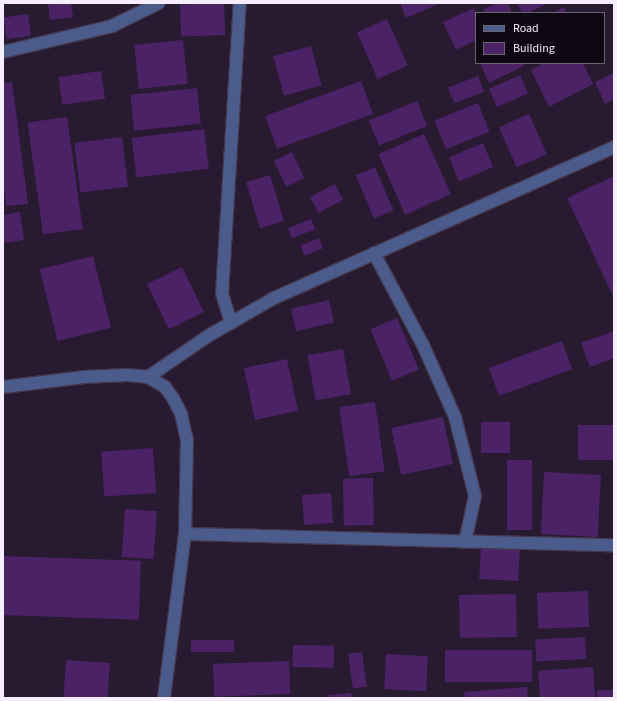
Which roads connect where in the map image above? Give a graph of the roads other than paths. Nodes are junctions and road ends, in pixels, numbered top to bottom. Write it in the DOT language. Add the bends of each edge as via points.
graph roads {
  1 [pos="159,3"];
  2 [pos="240,3"];
  3 [pos="3,52"];
  4 [pos="614,147"];
  5 [pos="374,253"];
  6 [pos="231,323"];
  7 [pos="148,377"];
  8 [pos="3,387"];
  9 [pos="185,534"];
  10 [pos="465,542"];
  11 [pos="614,545"];
  12 [pos="164,698"];
  1 -- 3 [label="street" via="112,26"];
  2 -- 6 [label="street" via="222,294"];
  4 -- 5 [label="street"];
  5 -- 6 [label="street" via="274,298"];
  5 -- 10 [label="street" via="423,345 455,417 475,496"];
  6 -- 7 [label="street"];
  7 -- 8 [label="street" via="84,377"];
  7 -- 9 [label="street" via="165,388 181,414 186,440"];
  9 -- 10 [label="street"];
  9 -- 12 [label="street"];
  10 -- 11 [label="street"];
}
